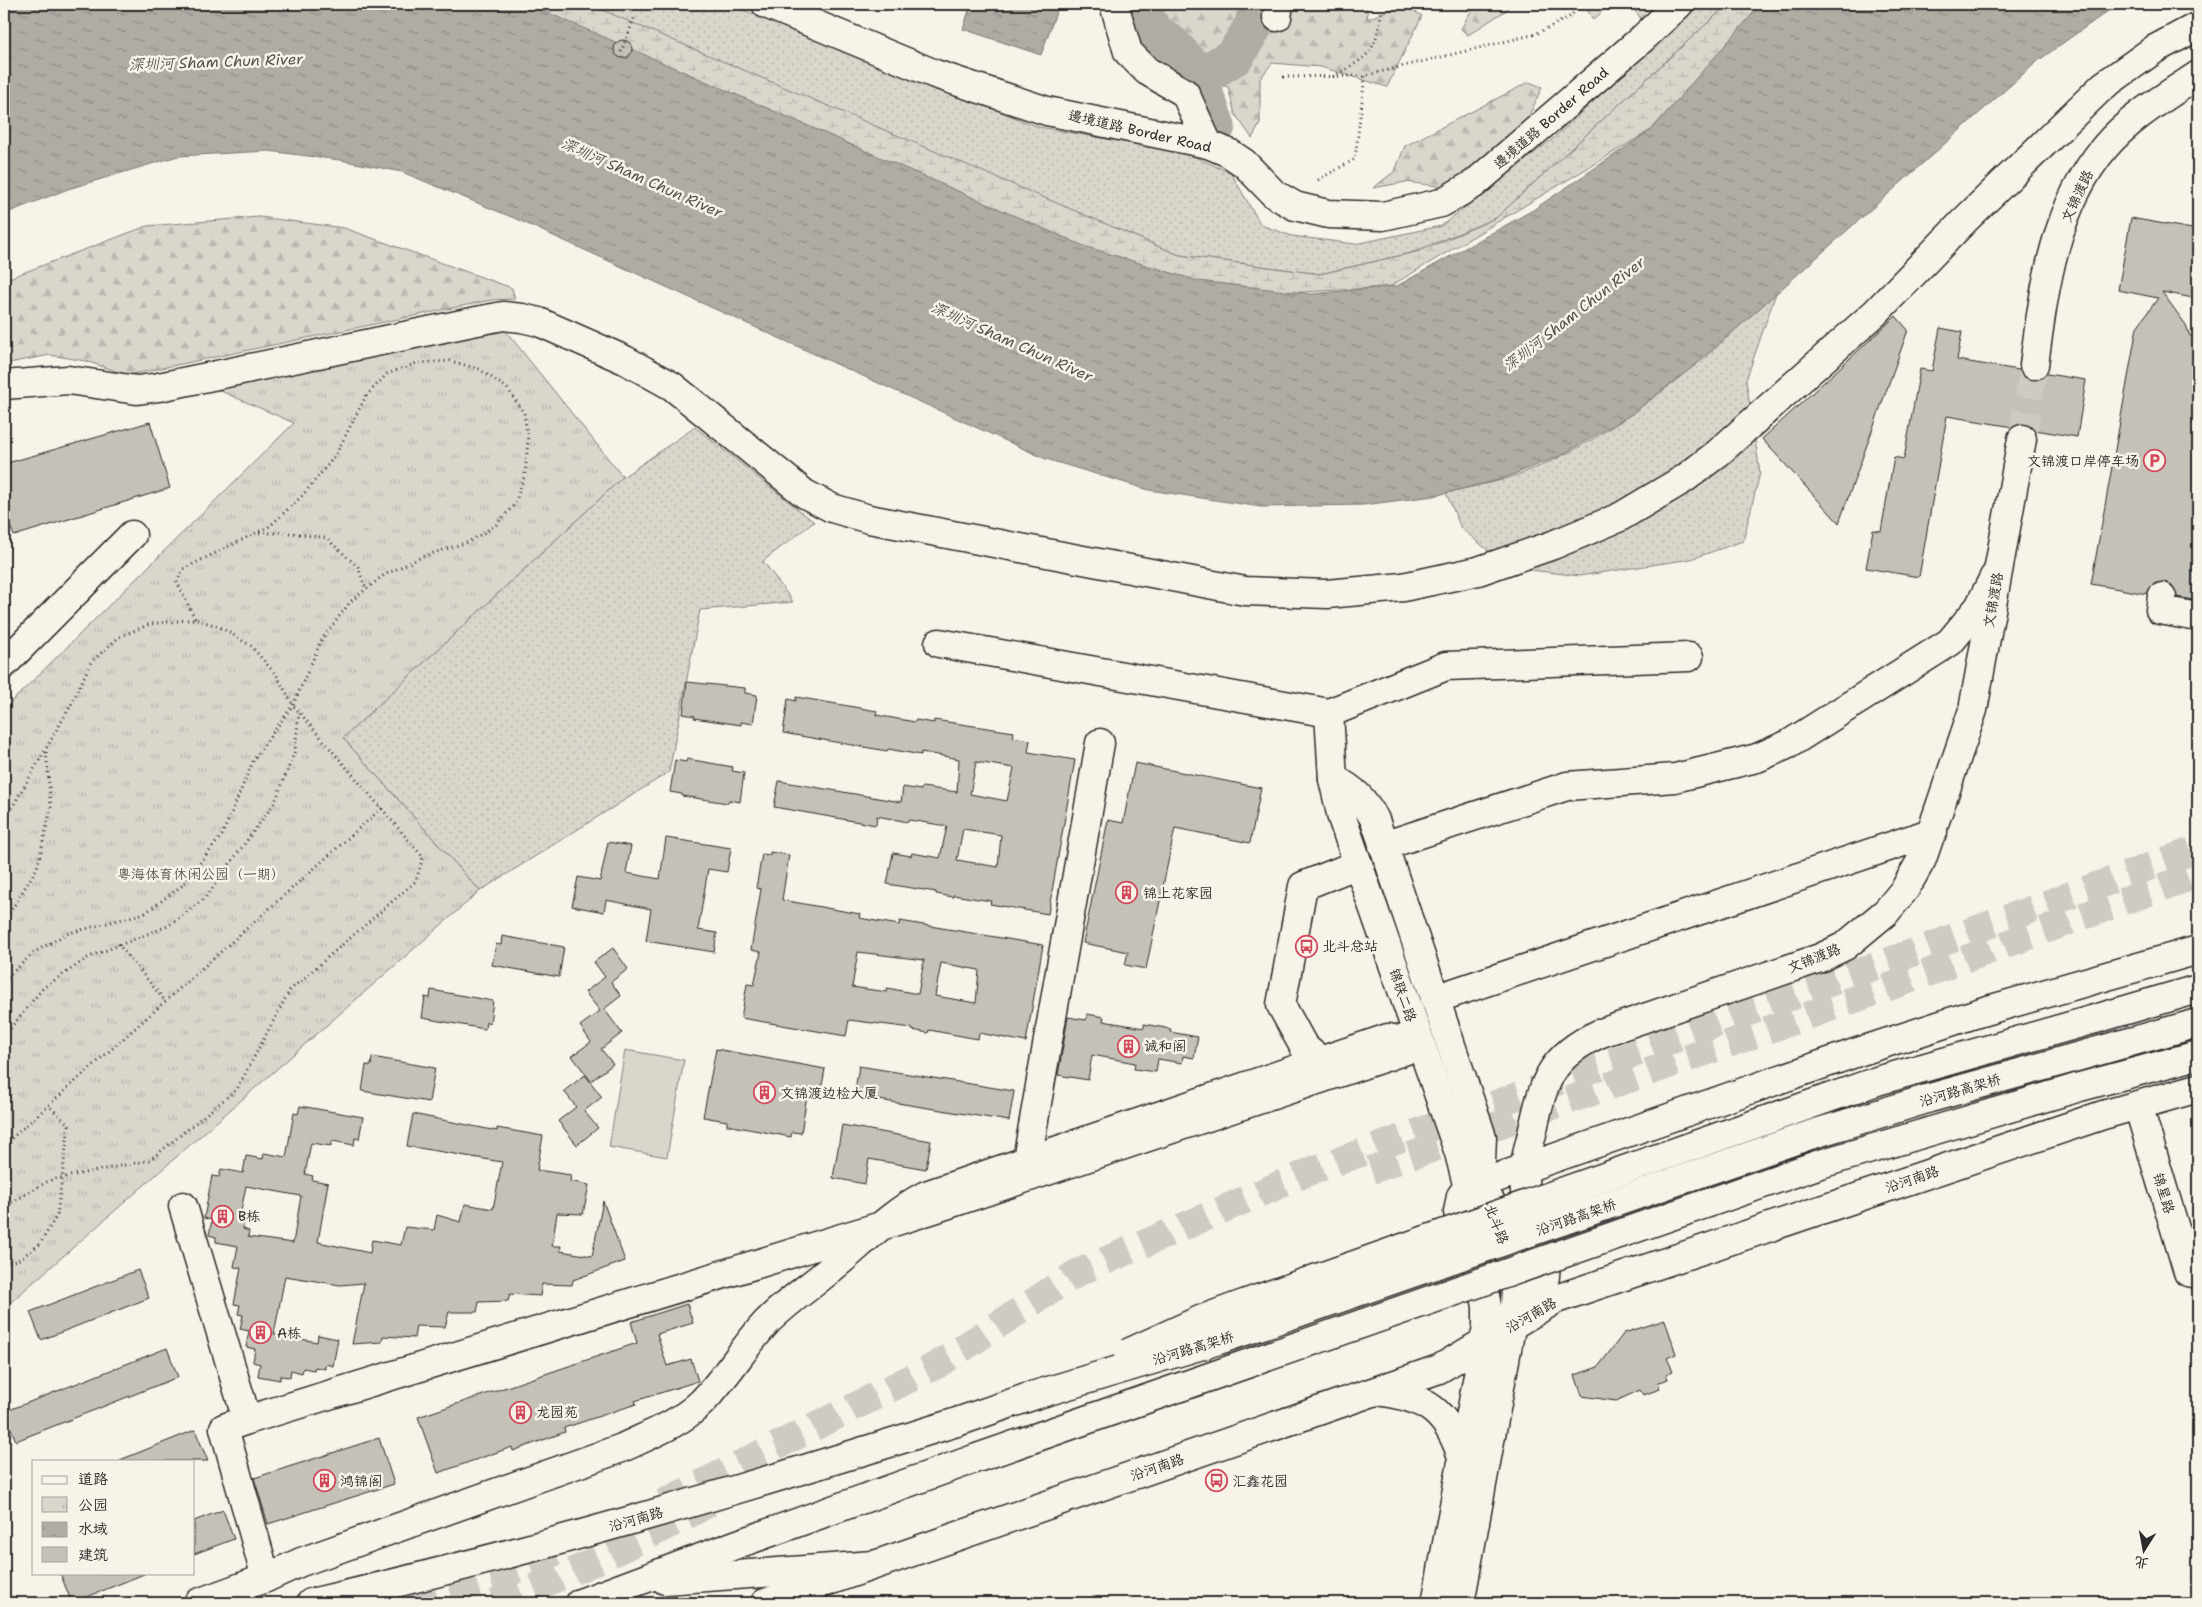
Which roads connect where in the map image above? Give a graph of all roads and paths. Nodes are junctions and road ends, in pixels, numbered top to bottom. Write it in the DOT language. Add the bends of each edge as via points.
graph roads {
  1 [pos="766,4"];
  2 [pos="1114,4"];
  3 [pos="1580,4"];
  4 [pos="1678,4"];
  5 [pos="1382,8"];
  6 [pos="635,16"];
  7 [pos="2198,26"];
  8 [pos="621,52"];
  9 [pos="2198,74"];
  10 [pos="1365,76"];
  11 [pos="1283,77"];
  12 [pos="1332,77"];
  13 [pos="1208,144"];
  14 [pos="1318,180"];
  15 [pos="2034,365"];
  16 [pos="4,385"];
  17 [pos="2022,438"];
  18 [pos="256,533"];
  19 [pos="132,535"];
  20 [pos="1999,566"];
  21 [pos="366,590"];
  22 [pos="2162,597"];
  23 [pos="2198,617"];
  24 [pos="195,620"];
  25 [pos="939,643"];
  26 [pos="1689,657"];
  27 [pos="4,664"];
  28 [pos="293,705"];
  29 [pos="299,713"];
  30 [pos="1329,713"];
  31 [pos="1100,743"];
  32 [pos="46,750"];
  33 [pos="1333,779"];
  34 [pos="382,808"];
  35 [pos="4,815"];
  36 [pos="1933,832"];
  37 [pos="1383,846"];
  38 [pos="1358,864"];
  39 [pos="4,922"];
  40 [pos="118,944"];
  41 [pos="2198,950"];
  42 [pos="4,981"];
  43 [pos="2198,989"];
  44 [pos="1435,999"];
  45 [pos="165,1001"];
  46 [pos="2198,1023"];
  47 [pos="4,1036"];
  48 [pos="1421,1045"];
  49 [pos="2198,1055"];
  50 [pos="1329,1067"];
  51 [pos="2198,1088"];
  52 [pos="48,1105"];
  53 [pos="2138,1105"];
  54 [pos="4,1144"];
  55 [pos="1525,1167"];
  56 [pos="1027,1169"];
  57 [pos="61,1178"];
  58 [pos="1468,1188"];
  59 [pos="4,1206"];
  60 [pos="183,1206"];
  61 [pos="881,1226"];
  62 [pos="4,1263"];
  63 [pos="2198,1274"];
  64 [pos="1499,1328"];
  65 [pos="1376,1391"];
  66 [pos="1035,1395"];
  67 [pos="247,1420"];
  68 [pos="957,1422"];
  69 [pos="1463,1460"];
  70 [pos="873,1565"];
  71 [pos="266,1578"];
  72 [pos="636,1582"];
  73 [pos="198,1603"];
  74 [pos="311,1603"];
  75 [pos="580,1603"];
  76 [pos="765,1603"];
  77 [pos="1436,1603"];
  78 [pos="1460,1603"];
  1 -- 13 [label="main road, 邊境道路 Border Road" via="935,74 1047,111"];
  2 -- 13 [label="main road" via="1128,52 1147,71 1185,93"];
  3 -- 10 [label="path" via="1572,16 1536,34"];
  4 -- 13 [label="main road, 邊境道路 Border Road" via="1474,184 1441,203 1383,216 1328,214 1295,206 1274,194 1230,153"];
  5 -- 12 [label="path" via="1370,53"];
  6 -- 8 [label="path"];
  7 -- 16 [label="main road" via="2155,49 2103,86 1875,313 1718,453 1684,479 1620,517 1553,546 1478,571 1403,587 1327,594 1245,591 869,519 832,508 805,494 672,386 625,360 522,318 503,316 137,390 68,380"];
  9 -- 15 [label="main road, 文锦渡路" via="2122,130 2105,146 2080,184 2048,274"];
  10 -- 12 [label="path"];
  10 -- 14 [label="path" via="1355,158"];
  11 -- 12 [label="path"];
  17 -- 20 [label="main road, 文锦渡路"];
  18 -- 21 [label="path" via="326,538 358,567"];
  18 -- 21 [label="path" via="270,526 314,482 335,456 366,396 387,374 417,362 450,361 479,369 506,388 524,413 528,441 525,474 515,504 495,526 468,542 424,556 384,576"];
  18 -- 24 [label="path" via="183,569 177,582"];
  19 -- 27 [label="main road"];
  20 -- 36 [label="main road, 文锦渡路" via="1973,710"];
  20 -- 37 [label="main road" via="1979,607 1950,642 1789,744 1757,758 1675,778 1567,786"];
  21 -- 28 [label="path" via="351,601 322,639"];
  22 -- 23 [label="main road" via="2160,610"];
  24 -- 28 [label="path" via="220,627 252,646 277,676"];
  24 -- 32 [label="path" via="150,624 119,637 91,662"];
  25 -- 30 [label="main road"];
  26 -- 30 [label="main road" via="1446,666"];
  28 -- 29 [label="path"];
  28 -- 42 [label="path" via="254,759 222,835 183,885 145,913 66,934 33,953"];
  29 -- 34 [label="path"];
  29 -- 40 [label="path" via="295,751 275,802 205,898 168,926"];
  30 -- 33 [label="main road, 锦联二路"];
  31 -- 56 [label="main road"];
  32 -- 35 [label="path" via="13,806"];
  32 -- 39 [label="path" via="51,808 37,868"];
  33 -- 37 [label="main road" via="1350,788 1365,802"];
  33 -- 38 [label="main road, 锦联二路"];
  34 -- 45 [label="path"];
  34 -- 57 [label="path" via="423,857 416,881 290,990 237,1089 150,1160"];
  36 -- 44 [label="main road"];
  36 -- 55 [label="main road, 文锦渡路" via="1905,889 1886,912 1845,946 1820,958 1601,1033 1570,1050 1546,1081"];
  37 -- 44 [label="main road"];
  38 -- 48 [label="main road, 锦联二路"];
  38 -- 50 [label="main road" via="1303,886 1281,1005 1304,1047"];
  40 -- 45 [label="path"];
  40 -- 47 [label="path" via="89,957 43,988"];
  41 -- 55 [label="main road" via="1954,1020"];
  43 -- 66 [label="main road, bridge" via="1877,1080 1750,1124 1200,1320"];
  44 -- 58 [label="main road" via="1482,1137 1482,1161"];
  45 -- 52 [label="path"];
  46 -- 66 [label="main road, 沿河路高架桥, bridge" via="1810,1135 1220,1340"];
  48 -- 50 [label="main road" via="1388,1038"];
  48 -- 58 [label="main road, 锦联二路"];
  49 -- 72 [label="main road, bridge" via="2080,1086 1817,1165 977,1458"];
  50 -- 56 [label="main road"];
  51 -- 53 [label="main road, 沿河南路"];
  52 -- 54 [label="path"];
  52 -- 57 [label="path" via="69,1124"];
  53 -- 63 [label="main road, 锦星路" via="2188,1272"];
  53 -- 64 [label="main road, 沿河南路" via="1556,1299"];
  55 -- 58 [label="main road"];
  55 -- 64 [label="main road, 文锦渡路" via="1525,1192 1545,1256 1546,1274 1542,1292"];
  56 -- 61 [label="main road" via="926,1196 901,1209"];
  57 -- 59 [label="path" via="50,1180"];
  57 -- 62 [label="path" via="57,1214 40,1244 18,1260"];
  58 -- 64 [label="main road" via="1461,1196 1458,1212 1483,1284 1487,1307"];
  60 -- 67 [label="main road"];
  61 -- 67 [label="main road"];
  61 -- 71 [label="main road" via="788,1303 766,1324 700,1404 667,1426 622,1448 302,1562"];
  64 -- 65 [label="main road, 沿河南路" via="1439,1369"];
  64 -- 69 [label="main road"];
  64 -- 78 [label="main road"];
  65 -- 69 [label="main road" via="1418,1400 1434,1411 1448,1423"];
  65 -- 70 [label="main road, 沿河南路"];
  66 -- 68 [label="main road, 沿河路高架桥, bridge"];
  67 -- 71 [label="main road" via="224,1428"];
  68 -- 74 [label="main road, 沿河南路" via="674,1509 482,1562"];
  69 -- 77 [label="main road"];
  70 -- 72 [label="main road"];
  70 -- 76 [label="main road"];
  71 -- 73 [label="main road"];
  72 -- 75 [label="main road"];
}
